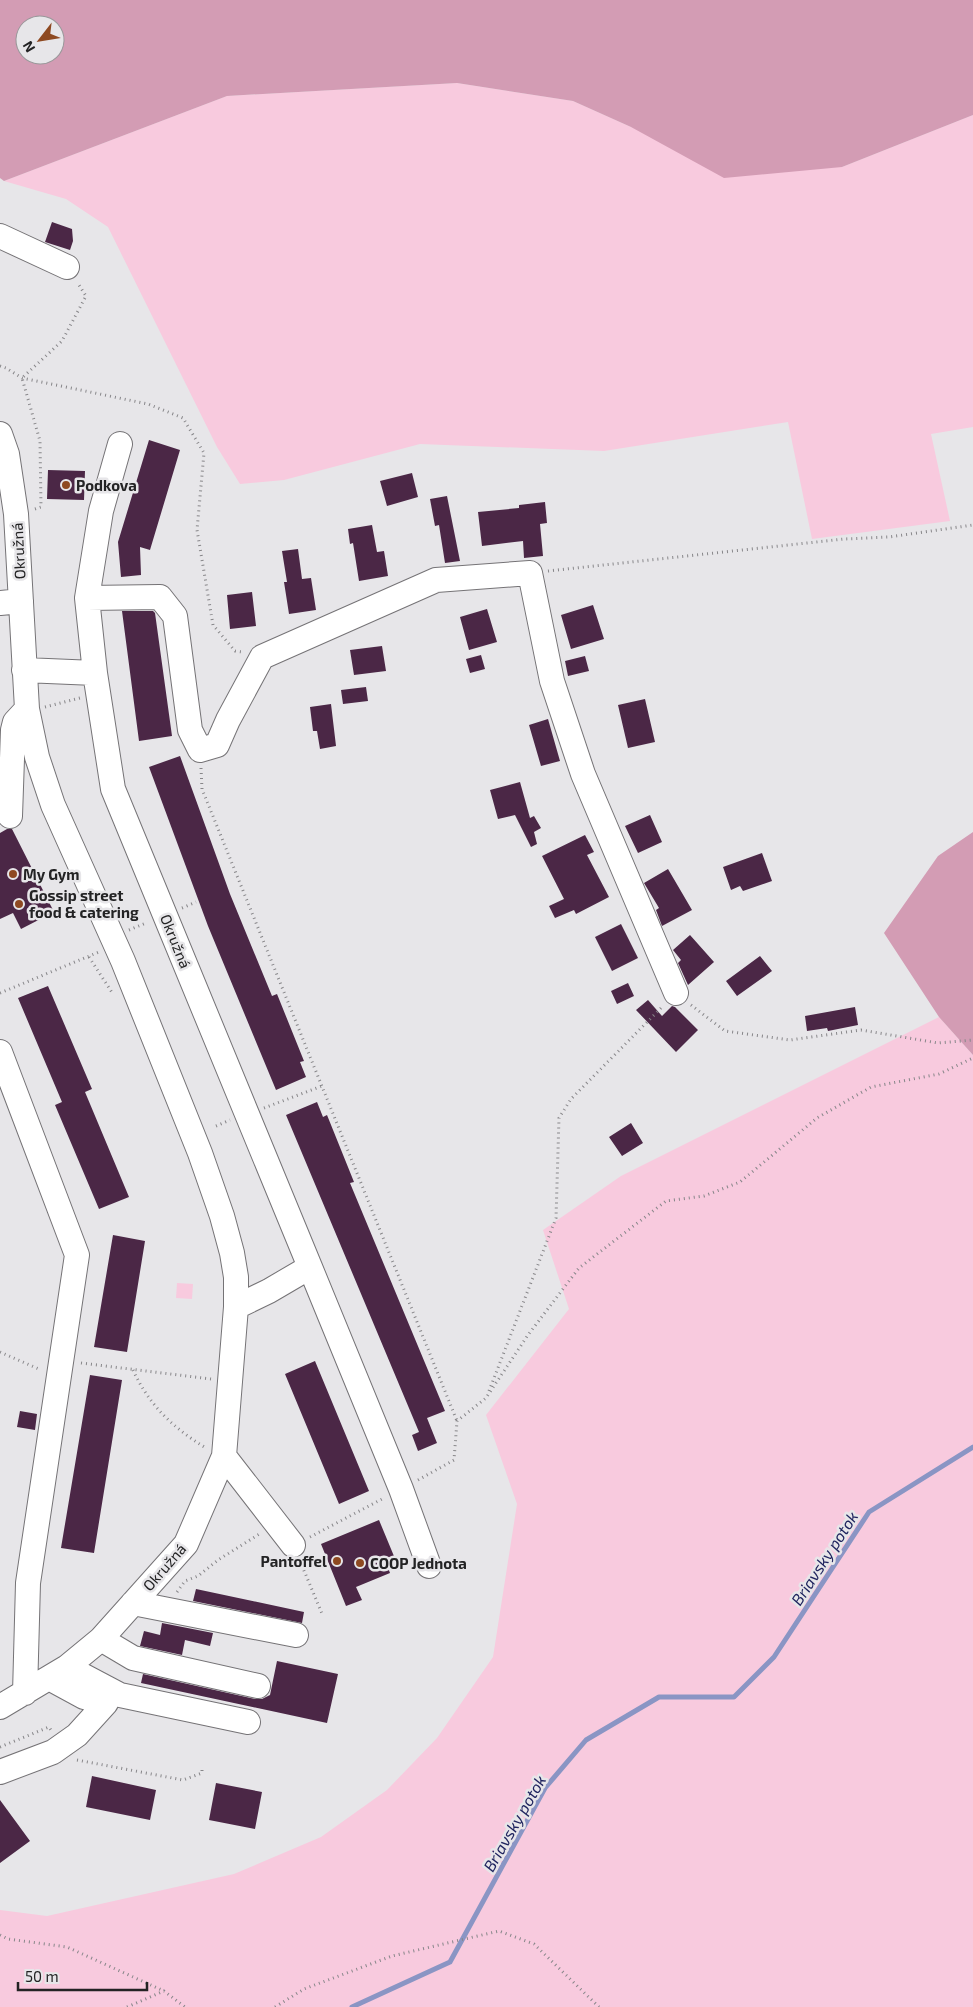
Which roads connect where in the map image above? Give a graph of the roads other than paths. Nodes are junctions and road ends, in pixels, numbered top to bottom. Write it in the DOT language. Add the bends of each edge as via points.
graph roads {
  1 [pos="0,236"];
  2 [pos="67,267"];
  3 [pos="0,434"];
  4 [pos="120,444"];
  5 [pos="87,598"];
  6 [pos="10,602"];
  7 [pos="24,670"];
  8 [pos="97,683"];
  9 [pos="36,708"];
  10 [pos="10,816"];
  11 [pos="676,993"];
  12 [pos="0,1052"];
  13 [pos="310,1267"];
  14 [pos="236,1307"];
  15 [pos="224,1456"];
  16 [pos="293,1545"];
  17 [pos="429,1566"];
  18 [pos="133,1603"];
  19 [pos="296,1635"];
  20 [pos="101,1639"];
  21 [pos="58,1672"];
  22 [pos="258,1686"];
  23 [pos="25,1693"];
  24 [pos="0,1707"];
  25 [pos="248,1722"];
  26 [pos="0,1772"];
  1 -- 2 [label="street"];
  3 -- 6 [label="street, Okružná" via="7,454 16,514"];
  4 -- 5 [label="street, Okružná" via="101,510"];
  5 -- 8 [label="street, Okružná"];
  5 -- 11 [label="street" via="160,597 175,616 190,730 200,750 217,745 262,658 436,580 530,573 552,681 582,774"];
  6 -- 7 [label="street, Okružná"];
  7 -- 8 [label="street"];
  7 -- 9 [label="street, Okružná"];
  8 -- 13 [label="street, Okružná" via="114,788"];
  9 -- 10 [label="street" via="15,722 13,730"];
  9 -- 14 [label="street, Okružná" via="37,757 53,805 115,945 200,1153 222,1216 236,1277"];
  12 -- 23 [label="street" via="77,1255 28,1583"];
  13 -- 14 [label="street"];
  13 -- 17 [label="street, Okružná"];
  14 -- 15 [label="street, Okružná"];
  15 -- 16 [label="street"];
  15 -- 18 [label="street, Okružná" via="186,1544"];
  18 -- 19 [label="street"];
  18 -- 20 [label="street, Okružná"];
  20 -- 21 [label="street, Okružná"];
  20 -- 22 [label="street" via="134,1658"];
  21 -- 23 [label="street, Okružná"];
  21 -- 25 [label="street" via="120,1695"];
  21 -- 26 [label="street" via="84,1697 106,1703 76,1735 53,1752"];
  23 -- 24 [label="street, Okružná"];
}
